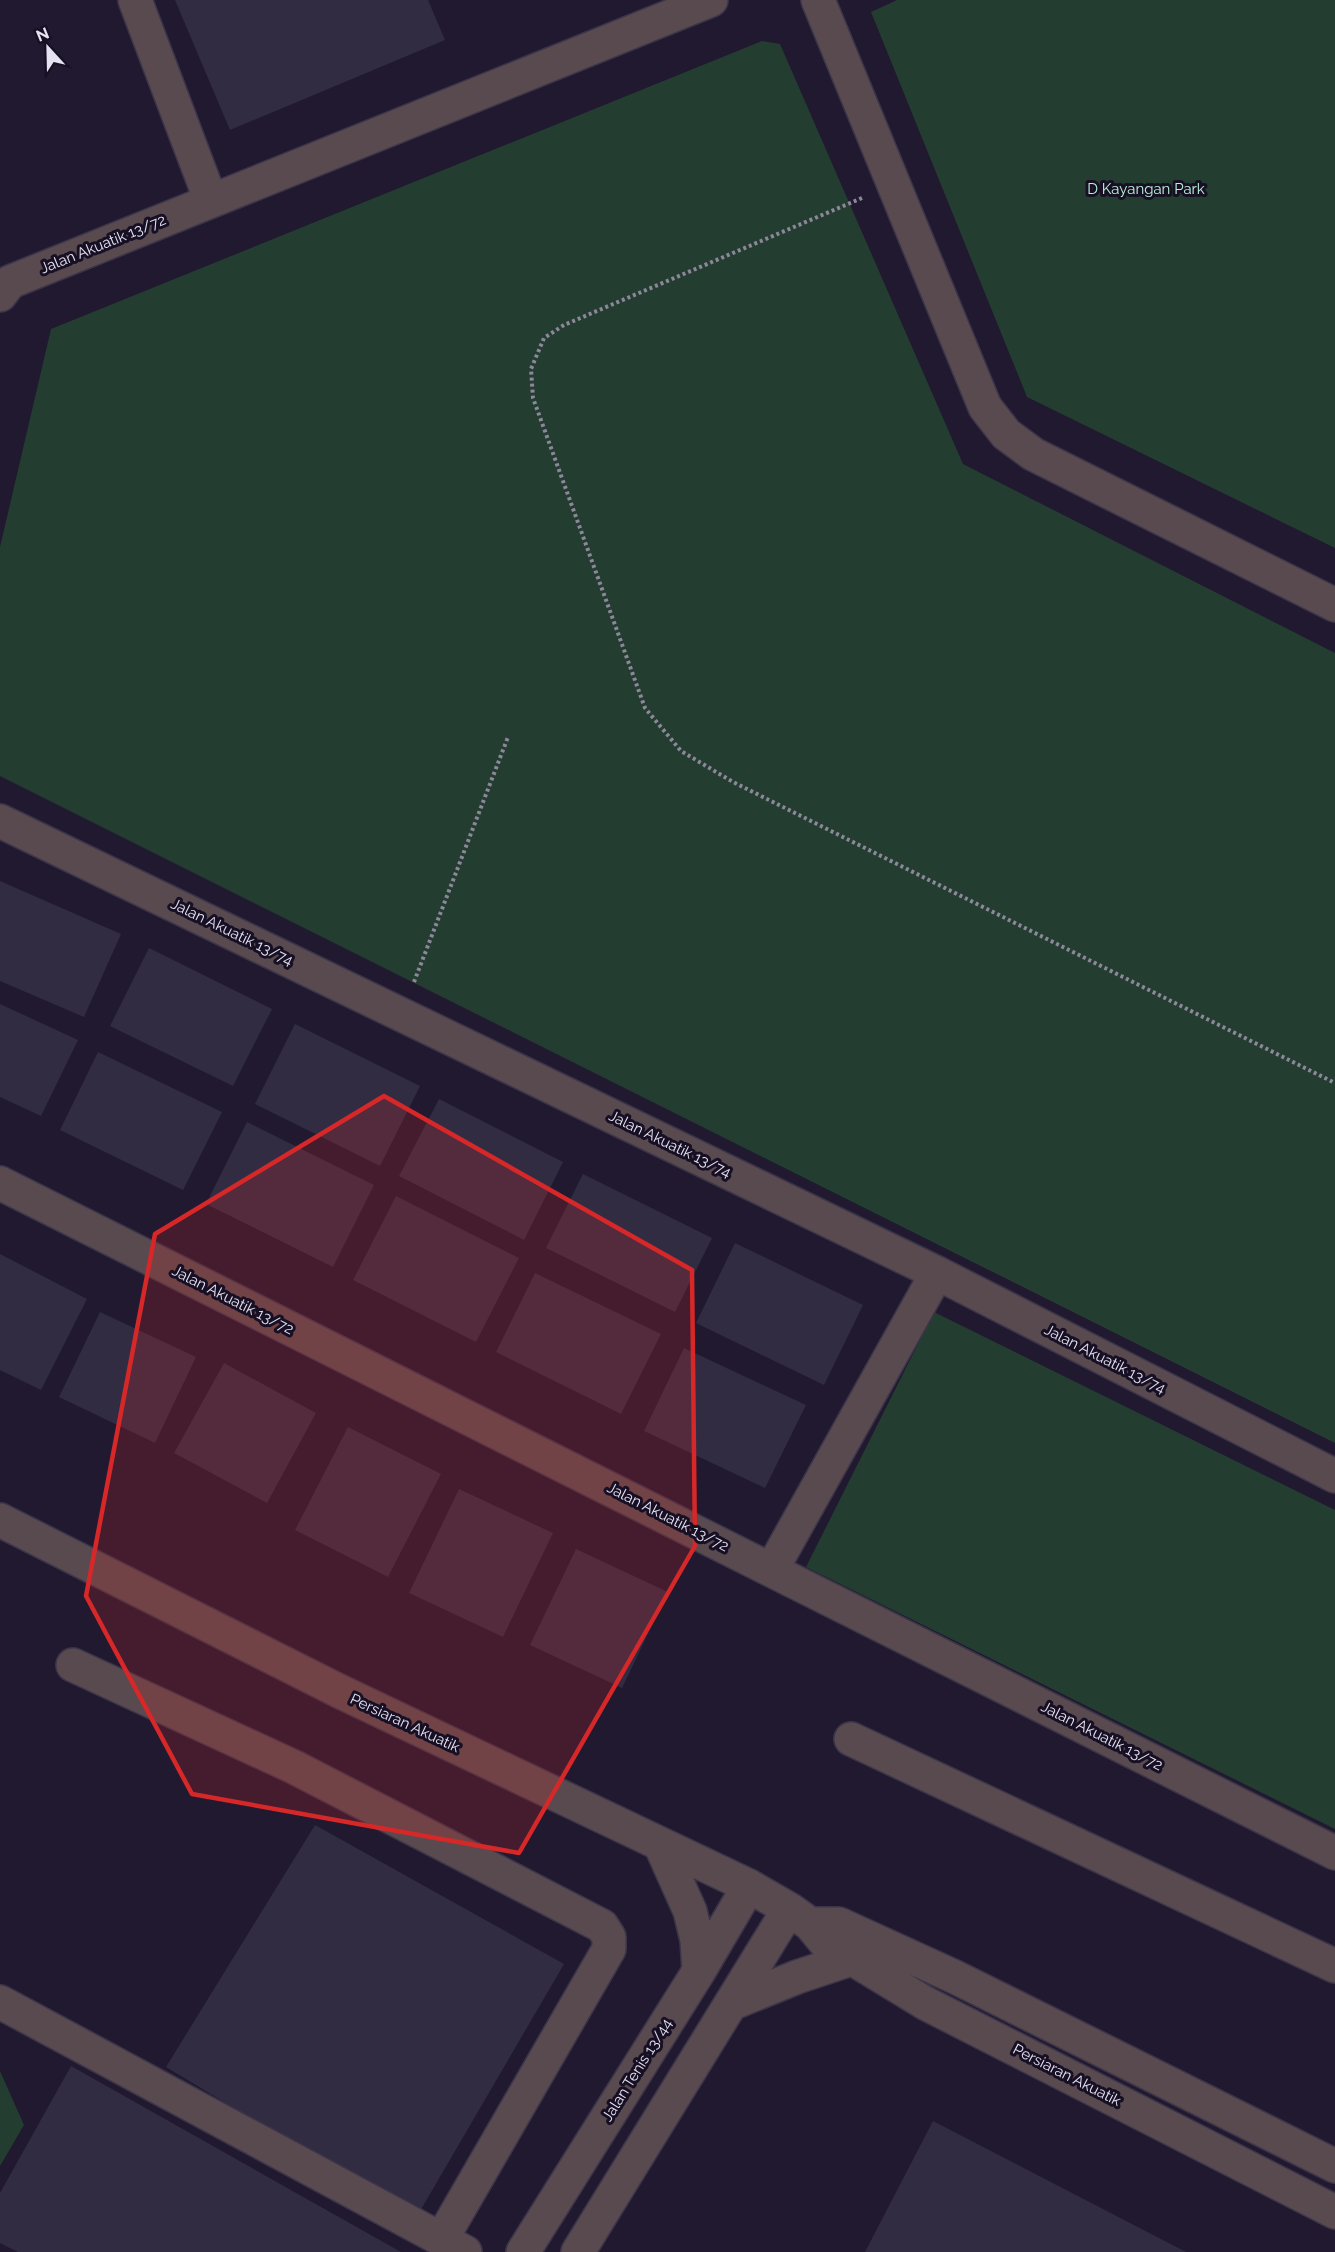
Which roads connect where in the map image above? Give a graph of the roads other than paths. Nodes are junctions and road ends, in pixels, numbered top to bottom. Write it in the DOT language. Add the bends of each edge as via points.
graph roads {
  1 [pos="135,0"];
  2 [pos="711,0"];
  3 [pos="818,0"];
  4 [pos="211,201"];
  5 [pos="0,295"];
  6 [pos="1335,605"];
  7 [pos="0,821"];
  8 [pos="0,1183"];
  9 [pos="937,1273"];
  10 [pos="1335,1476"];
  11 [pos="0,1520"];
  12 [pos="772,1569"];
  13 [pos="73,1665"];
  14 [pos="851,1739"];
  15 [pos="660,1844"];
  16 [pos="1335,1853"];
  17 [pos="749,1886"];
  18 [pos="799,1916"];
  19 [pos="851,1959"];
  20 [pos="1335,1966"];
  21 [pos="699,1971"];
  22 [pos="0,2002"];
  23 [pos="733,2003"];
  24 [pos="1335,2166"];
  25 [pos="1335,2212"];
  26 [pos="453,2246"];
  27 [pos="523,2252"];
  28 [pos="578,2252"];
  1 -- 4 [label="street"];
  2 -- 4 [label="street, Jalan Akuatik 13/72"];
  3 -- 6 [label="street" via="985,407 1006,434 1033,454"];
  4 -- 5 [label="street, Jalan Akuatik 13/72" via="10,282"];
  7 -- 9 [label="street, Jalan Akuatik 13/74"];
  8 -- 12 [label="street, Jalan Akuatik 13/72"];
  9 -- 10 [label="street, Jalan Akuatik 13/74"];
  9 -- 12 [label="street"];
  11 -- 15 [label="street, Persiaran Akuatik" via="339,1691"];
  12 -- 16 [label="street, Jalan Akuatik 13/72"];
  13 -- 26 [label="street" via="294,1767 602,1926 609,1936 609,1949"];
  14 -- 20 [label="street"];
  15 -- 17 [label="street, Persiaran Akuatik"];
  15 -- 21 [label="street" via="690,1911 698,1940"];
  17 -- 18 [label="street, Persiaran Akuatik"];
  17 -- 21 [label="street, Jalan Tenis 13/44"];
  18 -- 19 [label="street, Persiaran Akuatik" via="825,1942"];
  18 -- 23 [label="street"];
  18 -- 24 [label="street, Persiaran Akuatik" via="838,1924 955,1977"];
  19 -- 23 [label="street"];
  19 -- 25 [label="street, Persiaran Akuatik" via="925,2003"];
  21 -- 27 [label="street, Jalan Tenis 13/44"];
  22 -- 26 [label="street"];
  23 -- 28 [label="street"];
}
